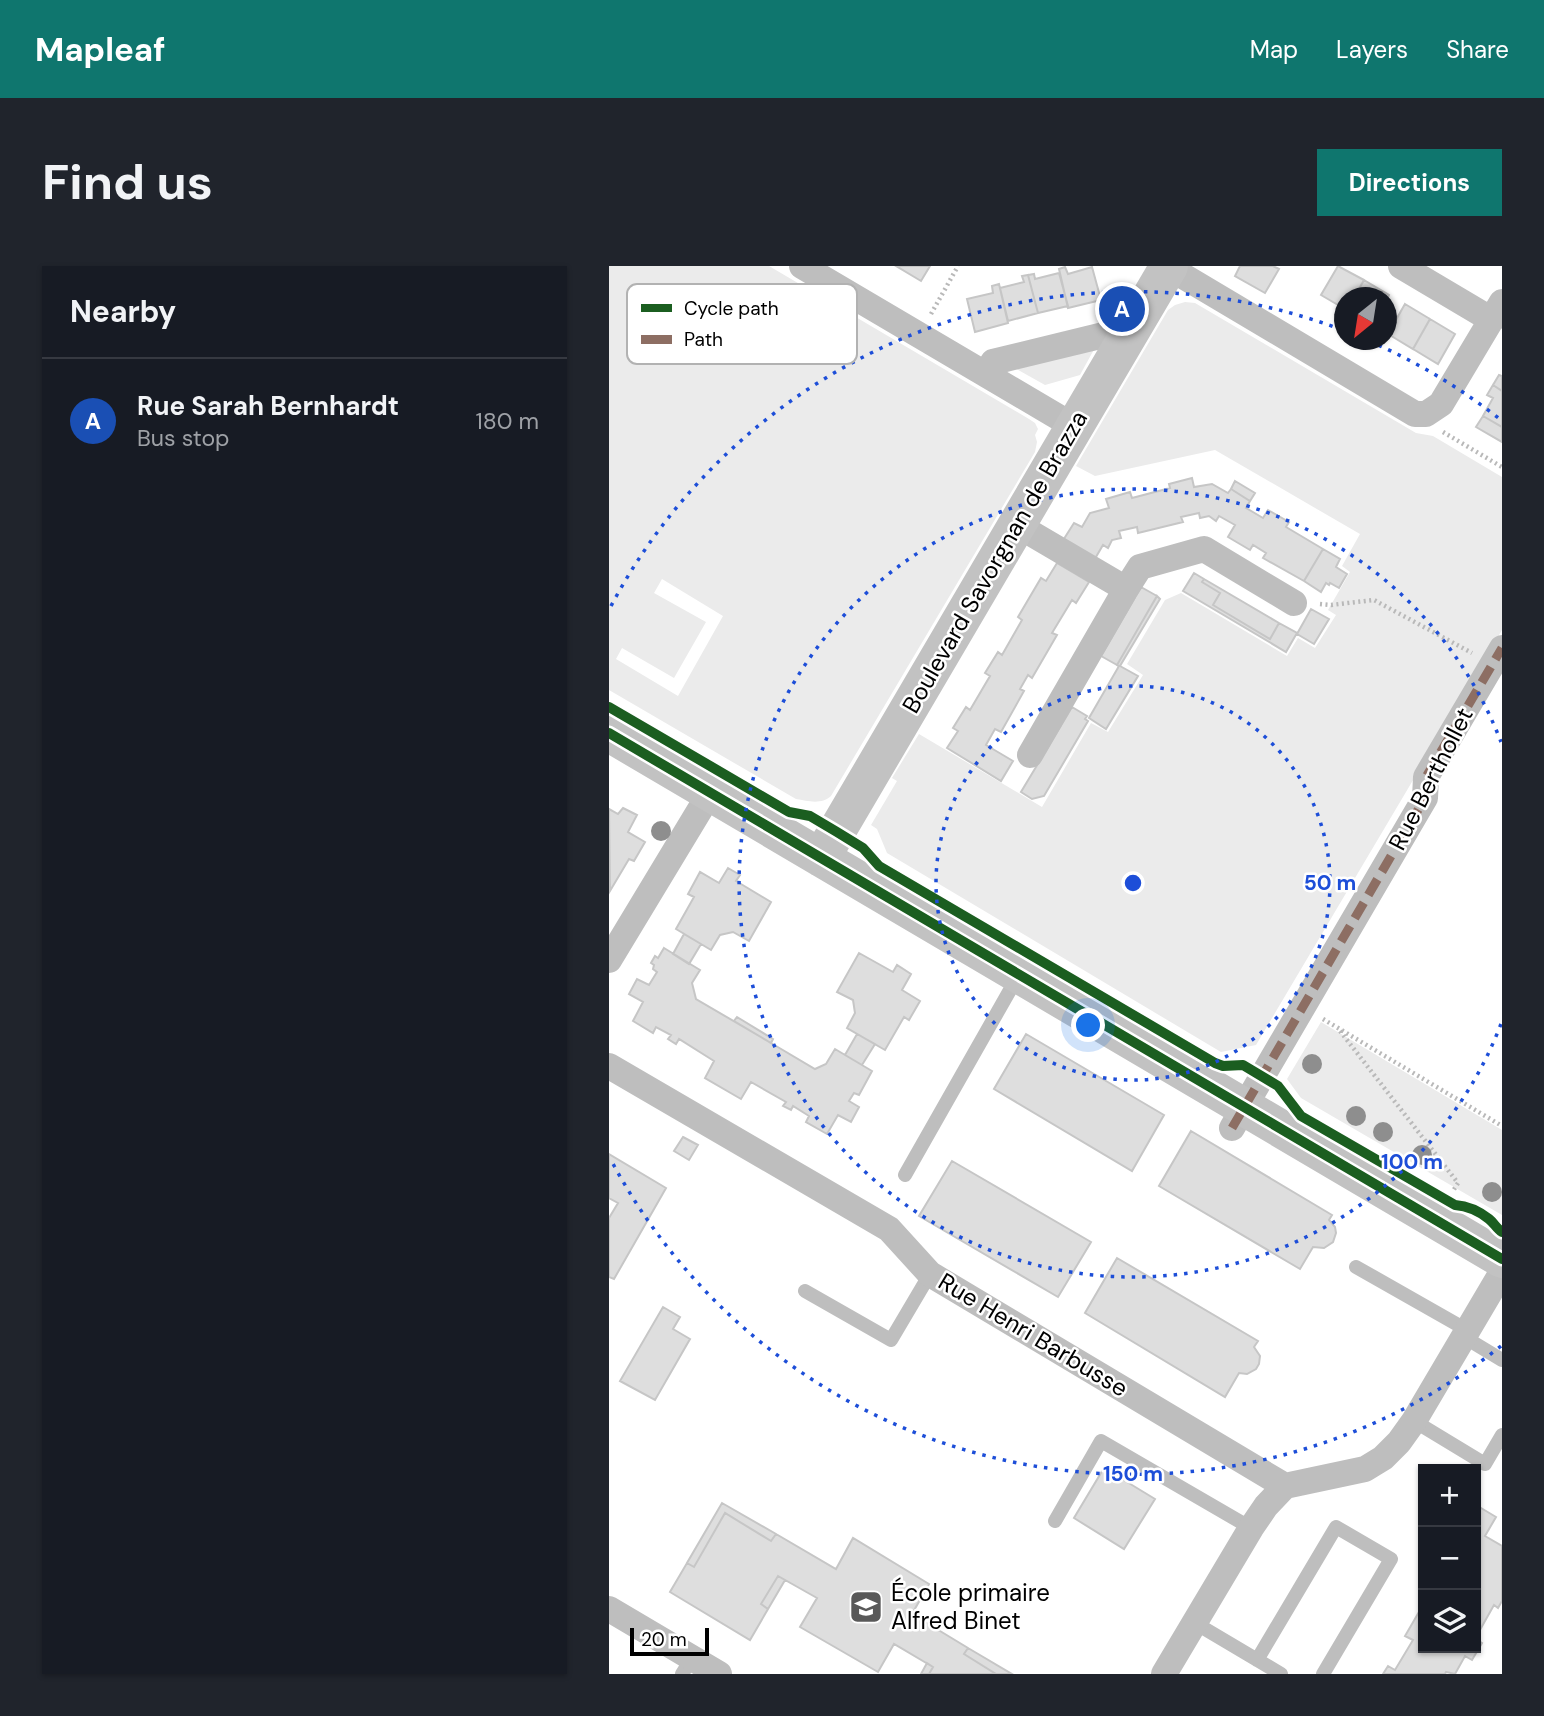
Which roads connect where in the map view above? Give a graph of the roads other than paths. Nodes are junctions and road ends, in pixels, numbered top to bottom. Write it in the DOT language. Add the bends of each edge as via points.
graph roads {
  1 [pos="802,266"];
  2 [pos="1401,266"];
  3 [pos="1168,267"];
  4 [pos="833,284"];
  5 [pos="857,298"];
  6 [pos="1497,311"];
  7 [pos="1124,342"];
  8 [pos="986,374"];
  9 [pos="1075,427"];
  10 [pos="1017,525"];
  11 [pos="1126,589"];
  12 [pos="1294,603"];
  13 [pos="1497,656"];
  14 [pos="609,733"];
  15 [pos="1030,755"];
  16 [pos="710,793"];
  17 [pos="821,859"];
  18 [pos="609,960"];
  19 [pos="1019,975"];
  20 [pos="609,1066"];
  21 [pos="1238,1118"];
  22 [pos="905,1175"];
  23 [pos="1502,1259"];
  24 [pos="1356,1267"];
  25 [pos="1502,1272"];
  26 [pos="930,1274"];
  27 [pos="806,1291"];
  28 [pos="1466,1334"];
  29 [pos="1502,1360"];
  30 [pos="1414,1421"];
  31 [pos="1502,1435"];
  32 [pos="1285,1486"];
  33 [pos="1055,1521"];
  34 [pos="1251,1528"];
  35 [pos="609,1609"];
  36 [pos="1195,1623"];
  37 [pos="1257,1660"];
  38 [pos="687,1666"];
  39 [pos="719,1674"];
  40 [pos="1164,1674"];
  41 [pos="1281,1674"];
  42 [pos="1323,1674"];
  1 -- 4 [label="street"];
  2 -- 6 [label="street"];
  3 -- 6 [label="street" via="1415,414 1426,414 1441,404"];
  3 -- 7 [label="street, Boulevard Savorgnan de Brazza"];
  5 -- 8 [label="street"];
  7 -- 8 [label="street" via="1108,334 993,362"];
  7 -- 9 [label="street, Boulevard Savorgnan de Brazza"];
  8 -- 9 [label="street"];
  9 -- 10 [label="street, Boulevard Savorgnan de Brazza"];
  10 -- 11 [label="street"];
  10 -- 17 [label="street, Boulevard Savorgnan de Brazza"];
  11 -- 12 [label="street" via="1140,567 1204,549"];
  11 -- 15 [label="street"];
  13 -- 21 [label="street, Rue Berthollet" via="1426,777 1425,798"];
  14 -- 16 [label="street"];
  16 -- 17 [label="street"];
  16 -- 18 [label="street"];
  17 -- 19 [label="street"];
  19 -- 21 [label="street"];
  19 -- 22 [label="lane"];
  20 -- 26 [label="street, Rue Henri Barbusse" via="889,1230"];
  21 -- 23 [label="street"];
  24 -- 28 [label="lane"];
  25 -- 28 [label="street"];
  26 -- 27 [label="lane" via="891,1340"];
  26 -- 32 [label="street, Rue Henri Barbusse"];
  28 -- 29 [label="lane"];
  28 -- 30 [label="street"];
  30 -- 31 [label="lane" via="1486,1464"];
  30 -- 32 [label="street" via="1383,1458 1365,1469"];
  32 -- 34 [label="street"];
  33 -- 34 [label="lane" via="1101,1441"];
  34 -- 36 [label="street"];
  35 -- 38 [label="street"];
  36 -- 37 [label="lane"];
  36 -- 40 [label="street"];
  37 -- 41 [label="lane"];
  37 -- 42 [label="lane" via="1336,1527 1391,1559"];
  38 -- 39 [label="street"];
}
